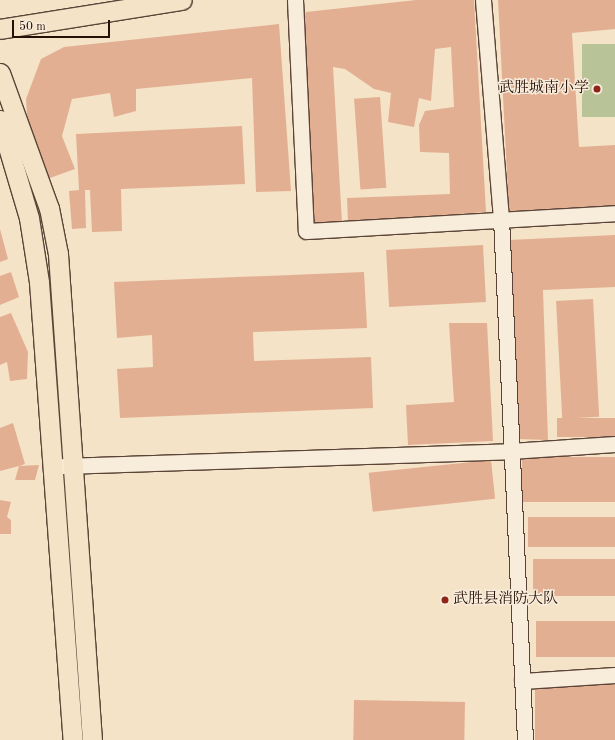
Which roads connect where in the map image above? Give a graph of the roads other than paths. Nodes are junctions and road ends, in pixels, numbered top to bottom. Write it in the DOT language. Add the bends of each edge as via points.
graph roads {
  1 [pos="182,0"];
  2 [pos="295,0"];
  3 [pos="483,0"];
  4 [pos="0,29"];
  5 [pos="0,73"];
  6 [pos="0,120"];
  7 [pos="615,213"];
  8 [pos="501,218"];
  9 [pos="615,444"];
  10 [pos="510,451"];
  11 [pos="73,465"];
  12 [pos="52,467"];
  13 [pos="615,675"];
  14 [pos="522,681"];
  15 [pos="73,740"];
  16 [pos="92,740"];
  17 [pos="524,740"];
  1 -- 4 [label="main road"];
  2 -- 8 [label="street" via="306,231"];
  3 -- 8 [label="street"];
  5 -- 11 [label="main road" via="49,208 58,254"];
  6 -- 12 [label="main road" via="29,218 39,282"];
  7 -- 8 [label="street"];
  8 -- 10 [label="street"];
  9 -- 10 [label="street"];
  10 -- 11 [label="street"];
  10 -- 14 [label="street"];
  11 -- 12 [label="street"];
  11 -- 16 [label="main road"];
  12 -- 15 [label="main road"];
  13 -- 14 [label="street"];
  14 -- 17 [label="street"];
}
